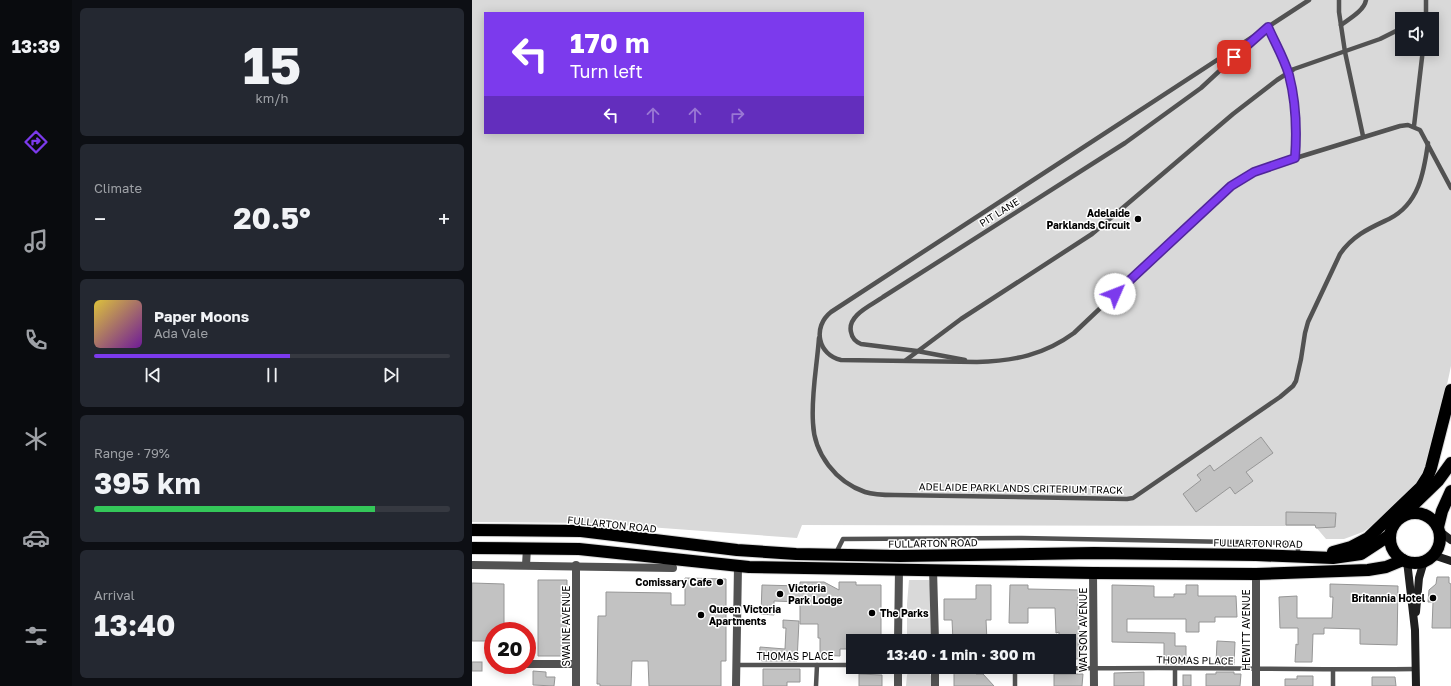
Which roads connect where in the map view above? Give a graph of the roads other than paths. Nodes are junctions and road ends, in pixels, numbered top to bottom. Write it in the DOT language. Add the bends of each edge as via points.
graph roads {
  1 [pos="1309,0"];
  2 [pos="1339,0"];
  3 [pos="1366,0"];
  4 [pos="1426,0"];
  5 [pos="1426,12"];
  6 [pos="1340,25"];
  7 [pos="1268,27"];
  8 [pos="1395,32"];
  9 [pos="1345,52"];
  10 [pos="1422,56"];
  11 [pos="1288,73"];
  12 [pos="1414,126"];
  13 [pos="1363,136"];
  14 [pos="1428,143"];
  15 [pos="1295,158"];
  16 [pos="1451,188"];
  17 [pos="819,334"];
  18 [pos="917,351"];
  19 [pos="906,360"];
  20 [pos="977,362"];
  21 [pos="1451,390"];
  22 [pos="1451,463"];
  23 [pos="1451,491"];
  24 [pos="1403,516"];
  25 [pos="1438,529"];
  26 [pos="472,530"];
  27 [pos="527,531"];
  28 [pos="1390,535"];
  29 [pos="1451,540"];
  30 [pos="472,548"];
  31 [pos="527,548"];
  32 [pos="737,550"];
  33 [pos="1094,553"];
  34 [pos="835,555"];
  35 [pos="1256,555"];
  36 [pos="928,556"];
  37 [pos="1299,556"];
  38 [pos="1429,558"];
  39 [pos="1405,561"];
  40 [pos="1451,562"];
  41 [pos="472,565"];
  42 [pos="526,565"];
  43 [pos="576,566"];
  44 [pos="738,566"];
  45 [pos="673,568"];
  46 [pos="899,569"];
  47 [pos="933,569"];
  48 [pos="1093,574"];
  49 [pos="1256,574"];
  50 [pos="1415,630"];
  51 [pos="898,634"];
  52 [pos="935,634"];
  53 [pos="536,664"];
  54 [pos="576,664"];
  55 [pos="737,665"];
  56 [pos="817,665"];
  57 [pos="846,665"];
  58 [pos="1076,668"];
  59 [pos="1093,668"];
  60 [pos="1175,668"];
  61 [pos="1416,669"];
  62 [pos="1256,670"];
  63 [pos="1333,670"];
  64 [pos="898,674"];
  65 [pos="935,674"];
  66 [pos="1016,674"];
  67 [pos="576,686"];
  68 [pos="736,686"];
  69 [pos="816,686"];
  70 [pos="898,686"];
  71 [pos="935,686"];
  72 [pos="1015,686"];
  73 [pos="1094,686"];
  74 [pos="1175,686"];
  75 [pos="1256,686"];
  76 [pos="1333,686"];
  77 [pos="1416,686"];
  1 -- 7 [label="lane"];
  2 -- 6 [label="lane"];
  3 -- 6 [label="lane" via="1352,17"];
  4 -- 5 [label="lane"];
  6 -- 9 [label="lane"];
  7 -- 11 [label="lane"];
  7 -- 17 [label="lane" via="831,312 822,320"];
  7 -- 18 [label="lane, PIT LANE" via="1201,88 1125,143 883,297 856,316 852,322 851,334 861,344"];
  8 -- 9 [label="lane"];
  9 -- 11 [label="lane"];
  9 -- 13 [label="lane"];
  10 -- 12 [label="lane"];
  11 -- 15 [label="lane" via="1294,103"];
  11 -- 18 [label="lane" via="1233,114 1092,234 961,319"];
  12 -- 13 [label="lane" via="1400,126"];
  12 -- 14 [label="lane" via="1420,130"];
  13 -- 15 [label="lane"];
  14 -- 16 [label="lane"];
  14 -- 17 [label="lane, ADELAIDE PARKLANDS CRITERIUM TRACK" via="1423,175 1410,203 1391,218 1357,235 1340,254 1308,322 1293,386 1274,402 1134,498 895,495 872,493 853,487 827,464 816,441 813,424"];
  15 -- 20 [label="lane" via="1254,172 1224,191 1074,333 1061,342 1026,357"];
  17 -- 19 [label="lane" via="825,349 836,358"];
  18 -- 19 [label="lane"];
  18 -- 20 [label="lane, PIT LANE"];
  19 -- 20 [label="lane"];
  21 -- 37 [label="highway" via="1431,468 1421,487 1368,538 1336,552"];
  22 -- 24 [label="highway"];
  23 -- 25 [label="highway" via="1442,511"];
  24 -- 25 [label="highway" via="1414,512 1426,514"];
  24 -- 28 [label="highway" via="1394,524"];
  25 -- 29 [label="main road"];
  25 -- 38 [label="highway" via="1438,546"];
  26 -- 27 [label="highway, FULLARTON ROAD"];
  27 -- 31 [label="highway"];
  27 -- 32 [label="highway, FULLARTON ROAD" via="581,531"];
  28 -- 37 [label="highway, FULLARTON ROAD" via="1361,554 1333,558"];
  28 -- 39 [label="highway" via="1393,549"];
  30 -- 31 [label="highway"];
  31 -- 42 [label="street"];
  31 -- 44 [label="highway" via="579,549"];
  32 -- 34 [label="highway, FULLARTON ROAD"];
  32 -- 44 [label="highway"];
  33 -- 35 [label="highway, FULLARTON ROAD"];
  33 -- 36 [label="highway, FULLARTON ROAD"];
  33 -- 48 [label="highway"];
  34 -- 36 [label="highway, FULLARTON ROAD"];
  34 -- 37 [label="lane" via="844,539 1022,538 1292,544 1298,548"];
  35 -- 37 [label="highway, FULLARTON ROAD"];
  35 -- 49 [label="highway"];
  36 -- 47 [label="highway"];
  38 -- 39 [label="highway" via="1416,563"];
  38 -- 40 [label="main road"];
  38 -- 50 [label="main road" via="1419,578"];
  39 -- 49 [label="highway" via="1376,569"];
  39 -- 50 [label="main road"];
  41 -- 42 [label="street"];
  42 -- 43 [label="street"];
  43 -- 45 [label="street"];
  43 -- 54 [label="street, SWAINE AVENUE"];
  44 -- 46 [label="highway"];
  44 -- 55 [label="street"];
  46 -- 47 [label="highway"];
  46 -- 51 [label="street"];
  47 -- 48 [label="highway"];
  47 -- 52 [label="street"];
  48 -- 49 [label="highway"];
  48 -- 59 [label="street, WATSON AVENUE"];
  49 -- 62 [label="street, HEWITT AVENUE"];
  50 -- 61 [label="main road"];
  53 -- 54 [label="street"];
  54 -- 67 [label="street, SWAINE AVENUE"];
  55 -- 56 [label="lane, THOMAS PLACE"];
  55 -- 68 [label="street"];
  56 -- 57 [label="lane, THOMAS PLACE"];
  56 -- 69 [label="lane"];
  58 -- 59 [label="lane, THOMAS PLACE"];
  59 -- 60 [label="lane, THOMAS PLACE"];
  59 -- 73 [label="street, WATSON AVENUE"];
  60 -- 62 [label="lane, THOMAS PLACE"];
  60 -- 74 [label="lane"];
  61 -- 63 [label="lane, THOMAS PLACE"];
  61 -- 77 [label="main road"];
  62 -- 63 [label="lane, THOMAS PLACE"];
  62 -- 75 [label="street, HEWITT AVENUE"];
  63 -- 76 [label="lane"];
  64 -- 70 [label="street"];
  65 -- 71 [label="street"];
  66 -- 72 [label="lane"];
}
